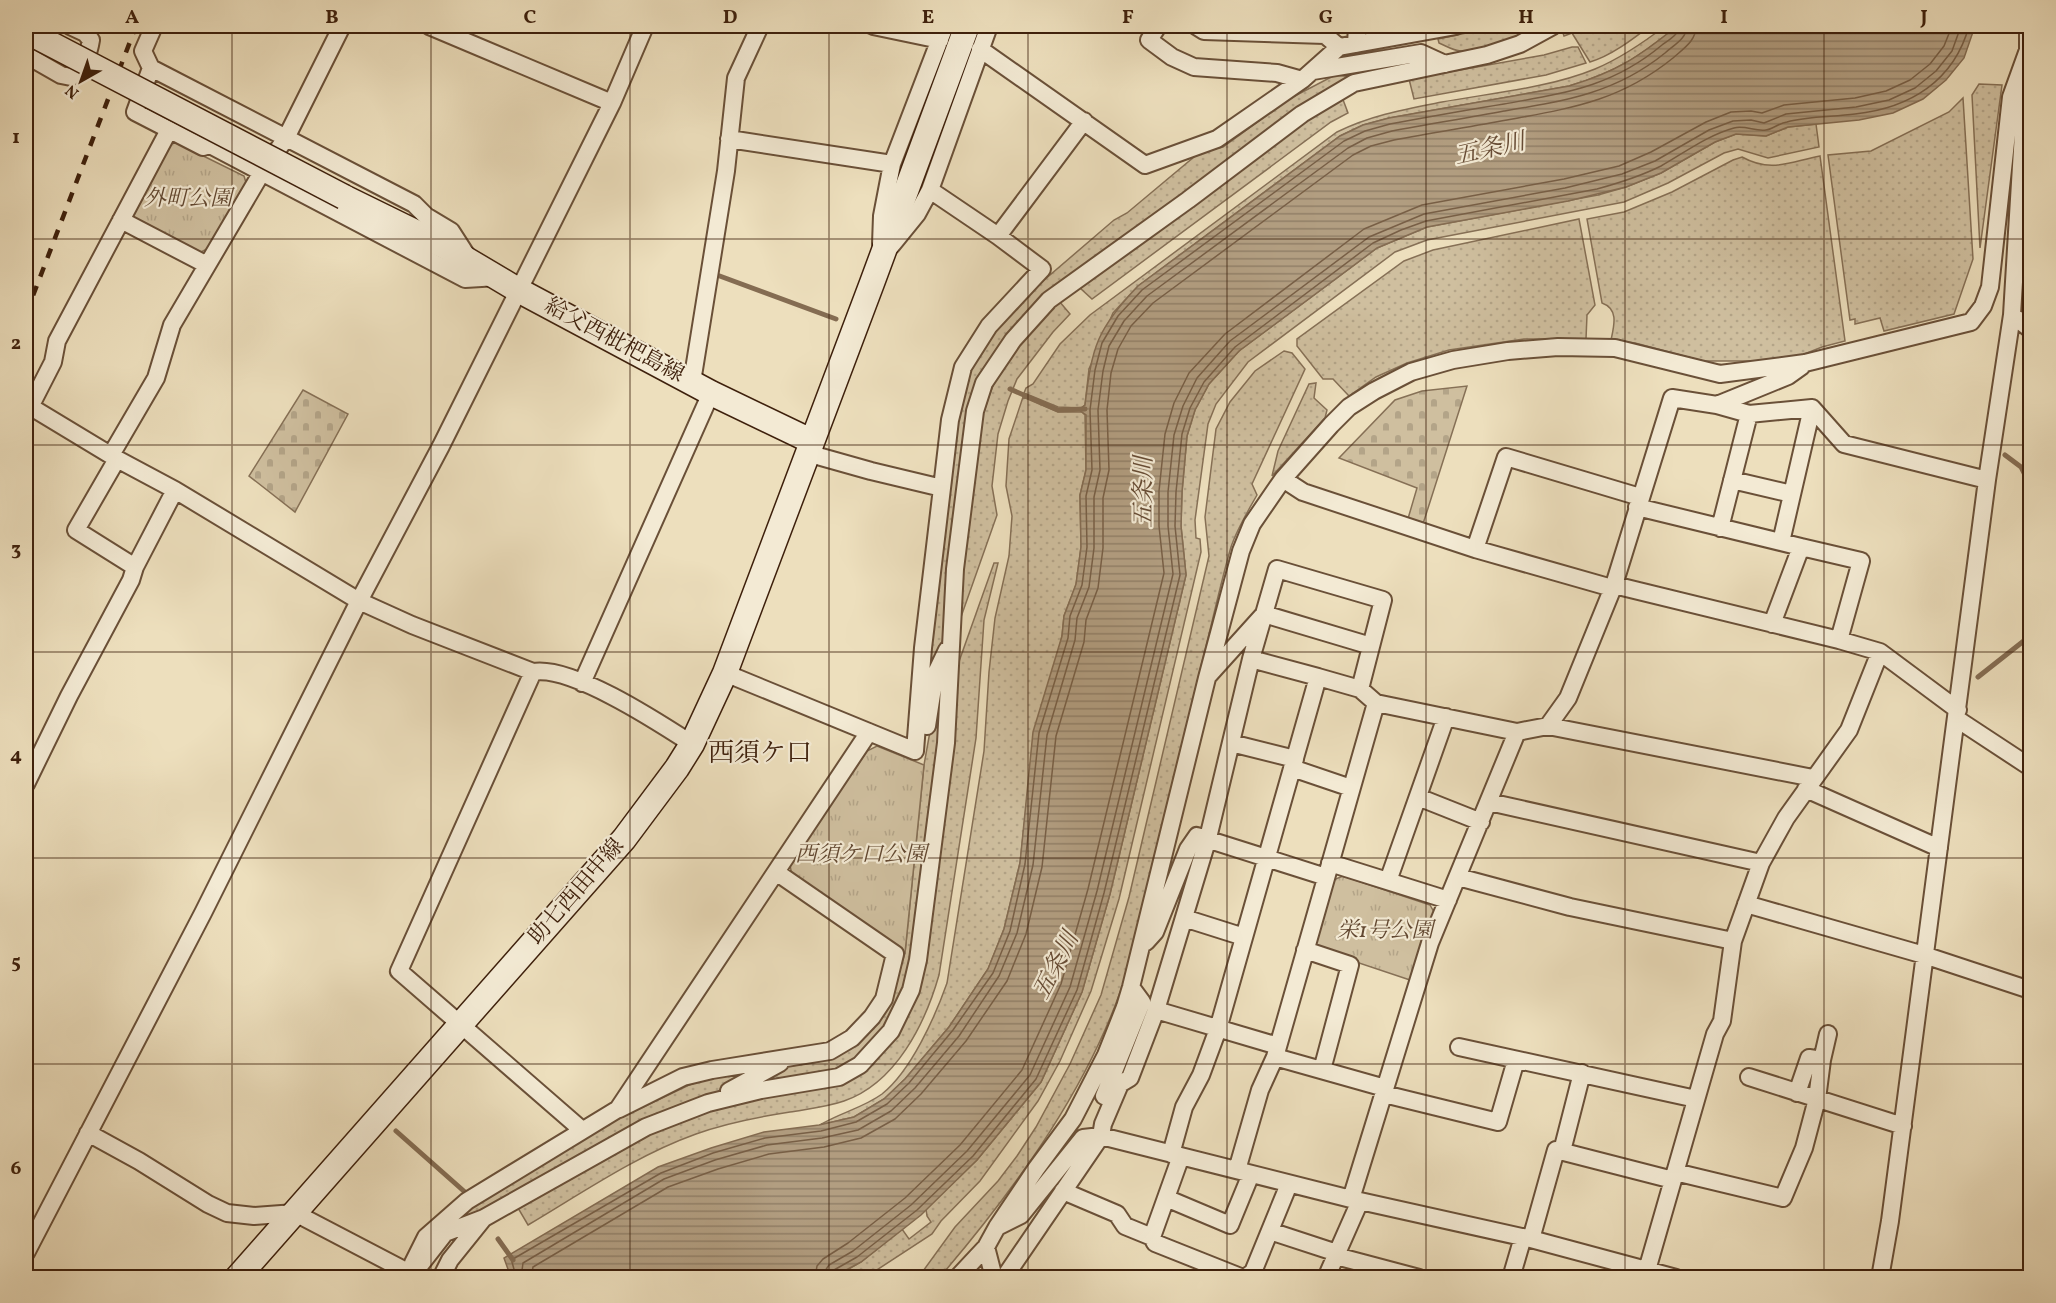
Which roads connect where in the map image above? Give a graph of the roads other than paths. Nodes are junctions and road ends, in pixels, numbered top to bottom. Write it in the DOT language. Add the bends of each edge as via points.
graph roads {
  1 [pos="70,26"];
  2 [pos="154,26"];
  3 [pos="342,26"];
  4 [pos="429,26"];
  5 [pos="645,26"];
  6 [pos="760,26"];
  7 [pos="873,26"];
  8 [pos="967,26"];
  9 [pos="989,26"];
  10 [pos="1158,26"];
  11 [pos="1196,26"];
  12 [pos="1357,26"];
  13 [pos="1456,26"];
  14 [pos="1553,26"];
  15 [pos="2028,26"];
  16 [pos="26,31"];
  17 [pos="942,33"];
  18 [pos="1356,44"];
  19 [pos="1339,47"];
  20 [pos="980,49"];
  21 [pos="2028,50"];
  22 [pos="26,55"];
  23 [pos="1445,64"];
  24 [pos="151,68"];
  25 [pos="1307,75"];
  26 [pos="612,103"];
  27 [pos="1084,121"];
  28 [pos="169,129"];
  29 [pos="286,138"];
  30 [pos="729,139"];
  31 [pos="892,164"];
  32 [pos="262,172"];
  33 [pos="930,190"];
  34 [pos="2025,190"];
  35 [pos="121,220"];
  36 [pos="998,236"];
  37 [pos="470,260"];
  38 [pos="880,260"];
  39 [pos="207,265"];
  40 [pos="508,283"];
  41 [pos="2012,315"];
  42 [pos="2031,329"];
  43 [pos="1805,363"];
  44 [pos="701,388"];
  45 [pos="1718,405"];
  46 [pos="28,406"];
  47 [pos="1812,408"];
  48 [pos="1749,414"];
  49 [pos="809,447"];
  50 [pos="114,457"];
  51 [pos="1283,479"];
  52 [pos="1732,480"];
  53 [pos="1987,480"];
  54 [pos="942,488"];
  55 [pos="175,490"];
  56 [pos="1792,495"];
  57 [pos="1638,502"];
  58 [pos="1720,528"];
  59 [pos="1781,542"];
  60 [pos="1801,547"];
  61 [pos="1475,549"];
  62 [pos="135,567"];
  63 [pos="1613,586"];
  64 [pos="359,601"];
  65 [pos="1264,614"];
  66 [pos="1772,624"];
  67 [pos="1839,640"];
  68 [pos="951,641"];
  69 [pos="1371,646"];
  70 [pos="1880,652"];
  71 [pos="1251,659"];
  72 [pos="533,672"];
  73 [pos="725,673"];
  74 [pos="1318,677"];
  75 [pos="1207,678"];
  76 [pos="582,683"];
  77 [pos="1360,689"];
  78 [pos="1376,703"];
  79 [pos="1958,714"];
  80 [pos="1446,717"];
  81 [pos="1548,726"];
  82 [pos="869,732"];
  83 [pos="1517,732"];
  84 [pos="1231,743"];
  85 [pos="692,744"];
  86 [pos="915,751"];
  87 [pos="1294,763"];
  88 [pos="2031,767"];
  89 [pos="26,784"];
  90 [pos="1809,784"];
  91 [pos="1351,788"];
  92 [pos="1418,797"];
  93 [pos="1489,802"];
  94 [pos="1481,822"];
  95 [pos="1208,838"];
  96 [pos="1939,848"];
  97 [pos="1267,857"];
  98 [pos="1761,863"];
  99 [pos="1328,870"];
  100 [pos="776,872"];
  101 [pos="1458,877"];
  102 [pos="1388,881"];
  103 [pos="1448,900"];
  104 [pos="1746,904"];
  105 [pos="1184,918"];
  106 [pos="1244,937"];
  107 [pos="1733,941"];
  108 [pos="1140,948"];
  109 [pos="1305,950"];
  110 [pos="1924,955"];
  111 [pos="1131,987"];
  112 [pos="2031,990"];
  113 [pos="1156,1010"];
  114 [pos="461,1025"];
  115 [pos="1218,1029"];
  116 [pos="1828,1034"];
  117 [pos="1460,1047"];
  118 [pos="1277,1052"];
  119 [pos="789,1059"];
  120 [pos="1516,1060"];
  121 [pos="1822,1060"];
  122 [pos="1322,1070"];
  123 [pos="1582,1073"];
  124 [pos="1749,1077"];
  125 [pos="1385,1091"];
  126 [pos="1797,1093"];
  127 [pos="1696,1099"];
  128 [pos="1817,1099"];
  129 [pos="708,1103"];
  130 [pos="618,1109"];
  131 [pos="1903,1126"];
  132 [pos="582,1130"];
  133 [pos="88,1133"];
  134 [pos="1101,1136"];
  135 [pos="1562,1152"];
  136 [pos="1176,1155"];
  137 [pos="1244,1172"];
  138 [pos="1674,1176"];
  139 [pos="1289,1184"];
  140 [pos="1063,1191"];
  141 [pos="1166,1198"];
  142 [pos="1356,1200"];
  143 [pos="296,1213"];
  144 [pos="484,1218"];
  145 [pos="997,1227"];
  146 [pos="1269,1232"];
  147 [pos="1152,1236"];
  148 [pos="1527,1238"];
  149 [pos="986,1247"];
  150 [pos="26,1253"];
  151 [pos="1336,1254"];
  152 [pos="1647,1270"];
  153 [pos="408,1275"];
  154 [pos="1252,1276"];
  155 [pos="1676,1277"];
  156 [pos="237,1278"];
  157 [pos="441,1278"];
  158 [pos="957,1278"];
  159 [pos="994,1278"];
  160 [pos="1004,1278"];
  161 [pos="1326,1278"];
  162 [pos="1419,1278"];
  163 [pos="1511,1278"];
  164 [pos="1880,1278"];
  1 -- 22 [label="street" via="91,40 78,73 71,77 61,75"];
  2 -- 24 [label="street" via="143,51"];
  3 -- 29 [label="street"];
  4 -- 26 [label="street"];
  5 -- 26 [label="street"];
  6 -- 30 [label="street" via="736,78"];
  7 -- 17 [label="street"];
  8 -- 38 [label="main road"];
  9 -- 20 [label="street"];
  10 -- 25 [label="street" via="1149,40 1194,68"];
  11 -- 19 [label="street" via="1204,31 1324,35"];
  12 -- 18 [label="street"];
  13 -- 18 [label="street"];
  14 -- 23 [label="street" via="1520,44"];
  15 -- 21 [label="street"];
  16 -- 37 [label="main road, 給父西枇杷島線, bridge"];
  17 -- 31 [label="street"];
  18 -- 19 [label="street"];
  19 -- 25 [label="street"];
  20 -- 27 [label="street"];
  20 -- 33 [label="street"];
  21 -- 34 [label="street"];
  21 -- 43 [label="street" via="2011,97 1990,287 1983,306 1971,322"];
  23 -- 25 [label="street" via="1421,53"];
  23 -- 68 [label="street" via="1354,83 1302,114 1049,300 1013,340 984,382 975,411 955,569"];
  24 -- 28 [label="street" via="135,112"];
  24 -- 29 [label="street"];
  25 -- 27 [label="street" via="1217,139 1145,165"];
  26 -- 40 [label="street"];
  27 -- 36 [label="street"];
  28 -- 32 [label="street"];
  28 -- 35 [label="street"];
  29 -- 32 [label="street"];
  29 -- 37 [label="street" via="414,204 452,231"];
  30 -- 31 [label="street"];
  30 -- 44 [label="street"];
  31 -- 38 [label="street" via="882,216"];
  32 -- 39 [label="street"];
  32 -- 40 [label="street" via="465,279"];
  33 -- 36 [label="street"];
  33 -- 38 [label="street" via="917,214"];
  34 -- 41 [label="street"];
  35 -- 39 [label="street"];
  35 -- 46 [label="street" via="57,341 53,362"];
  36 -- 54 [label="street" via="1042,269 989,326 963,366 950,420"];
  37 -- 40 [label="main road, 給父西枇杷島線"];
  38 -- 49 [label="main road"];
  39 -- 50 [label="street" via="172,325 156,378"];
  40 -- 44 [label="main road, 給父西枇杷島線"];
  40 -- 64 [label="street" via="446,435"];
  41 -- 42 [label="street"];
  41 -- 53 [label="street"];
  43 -- 45 [label="street" via="1788,376"];
  43 -- 51 [label="street" via="1720,374 1615,348 1558,347 1454,360 1412,372 1349,407"];
  44 -- 49 [label="main road, 給父西枇杷島線"];
  44 -- 76 [label="street"];
  45 -- 48 [label="street"];
  45 -- 57 [label="street" via="1672,398"];
  46 -- 50 [label="street"];
  47 -- 48 [label="street"];
  47 -- 53 [label="street" via="1844,444"];
  47 -- 56 [label="street"];
  48 -- 52 [label="street"];
  49 -- 54 [label="street" via="871,471"];
  49 -- 73 [label="main road, 助七西田中線"];
  50 -- 55 [label="street"];
  50 -- 62 [label="street" via="76,530"];
  51 -- 61 [label="street" via="1303,492"];
  51 -- 75 [label="street" via="1252,524 1241,552"];
  52 -- 56 [label="street"];
  52 -- 58 [label="street"];
  53 -- 79 [label="street"];
  54 -- 86 [label="street" via="922,648"];
  55 -- 62 [label="street"];
  55 -- 64 [label="street"];
  56 -- 59 [label="street"];
  57 -- 58 [label="street"];
  57 -- 61 [label="street" via="1506,457"];
  57 -- 63 [label="street"];
  58 -- 59 [label="street"];
  59 -- 60 [label="street"];
  60 -- 66 [label="street"];
  60 -- 67 [label="street" via="1861,561"];
  61 -- 63 [label="street"];
  62 -- 89 [label="street"];
  63 -- 66 [label="street"];
  63 -- 81 [label="street" via="1568,698"];
  64 -- 72 [label="street"];
  64 -- 133 [label="street"];
  65 -- 69 [label="street"];
  65 -- 69 [label="street" via="1277,569 1383,600"];
  65 -- 71 [label="street"];
  65 -- 75 [label="street"];
  66 -- 67 [label="street"];
  67 -- 70 [label="street"];
  68 -- 86 [label="street" via="935,675 926,731"];
  68 -- 129 [label="street" via="946,743 918,960 911,990 891,1031 860,1065 839,1077"];
  69 -- 77 [label="street"];
  70 -- 79 [label="street"];
  70 -- 90 [label="street" via="1849,730"];
  71 -- 74 [label="street"];
  71 -- 84 [label="street"];
  72 -- 76 [label="street" via="543,670"];
  72 -- 114 [label="street" via="399,971"];
  73 -- 82 [label="street"];
  73 -- 85 [label="main road, 助七西田中線"];
  74 -- 77 [label="street"];
  74 -- 87 [label="street"];
  75 -- 108 [label="street"];
  76 -- 85 [label="street" via="632,705"];
  77 -- 78 [label="street"];
  78 -- 80 [label="street"];
  78 -- 91 [label="street"];
  79 -- 88 [label="street"];
  79 -- 96 [label="street"];
  80 -- 83 [label="street"];
  80 -- 92 [label="street"];
  81 -- 83 [label="street"];
  81 -- 90 [label="street"];
  82 -- 86 [label="street"];
  82 -- 100 [label="street"];
  83 -- 93 [label="street"];
  84 -- 87 [label="street"];
  84 -- 95 [label="street"];
  85 -- 114 [label="main road, 助七西田中線" via="624,839"];
  87 -- 91 [label="street"];
  87 -- 97 [label="street"];
  90 -- 96 [label="street"];
  90 -- 98 [label="street"];
  91 -- 99 [label="street"];
  92 -- 94 [label="street"];
  92 -- 102 [label="street"];
  93 -- 94 [label="street"];
  93 -- 98 [label="street"];
  94 -- 101 [label="street"];
  95 -- 97 [label="street"];
  95 -- 105 [label="street"];
  95 -- 108 [label="street" via="1197,836 1188,849 1155,932"];
  96 -- 110 [label="street"];
  97 -- 99 [label="street"];
  97 -- 106 [label="street"];
  98 -- 104 [label="street"];
  99 -- 102 [label="street"];
  99 -- 109 [label="street"];
  100 -- 119 [label="street" via="895,954 884,999 852,1038 830,1051"];
  100 -- 130 [label="street"];
  101 -- 103 [label="street"];
  101 -- 107 [label="street" via="1570,907"];
  102 -- 103 [label="street"];
  103 -- 125 [label="street" via="1430,943"];
  104 -- 107 [label="street"];
  104 -- 110 [label="street"];
  105 -- 106 [label="street"];
  105 -- 113 [label="street"];
  106 -- 115 [label="street"];
  107 -- 127 [label="street" via="1722,1021"];
  108 -- 111 [label="street"];
  109 -- 118 [label="street"];
  109 -- 122 [label="street" via="1350,965"];
  110 -- 112 [label="street"];
  110 -- 131 [label="street"];
  111 -- 134 [label="street" via="1142,1002 1095,1120"];
  111 -- 145 [label="street" via="1107,1055 1073,1119"];
  113 -- 115 [label="street"];
  113 -- 134 [label="street" via="1130,1078 1120,1084"];
  114 -- 132 [label="street"];
  114 -- 143 [label="main road, 助七西田中線"];
  115 -- 118 [label="street"];
  115 -- 136 [label="street" via="1184,1107"];
  116 -- 121 [label="street"];
  117 -- 120 [label="street"];
  118 -- 122 [label="street"];
  118 -- 137 [label="street" via="1260,1090"];
  119 -- 129 [label="street"];
  119 -- 130 [label="street" via="683,1077"];
  120 -- 123 [label="street"];
  120 -- 125 [label="street" via="1498,1122"];
  121 -- 126 [label="street" via="1809,1058"];
  121 -- 128 [label="street"];
  122 -- 125 [label="street"];
  123 -- 127 [label="street"];
  123 -- 135 [label="street"];
  124 -- 126 [label="street"];
  125 -- 142 [label="street"];
  126 -- 128 [label="street"];
  127 -- 138 [label="street"];
  128 -- 131 [label="street"];
  128 -- 138 [label="street" via="1804,1148 1783,1198"];
  129 -- 144 [label="street" via="646,1127"];
  130 -- 132 [label="street"];
  131 -- 164 [label="street"];
  132 -- 153 [label="street" via="467,1201 444,1220 426,1237"];
  133 -- 143 [label="street" via="227,1213"];
  133 -- 150 [label="street"];
  134 -- 136 [label="street"];
  134 -- 140 [label="street"];
  134 -- 145 [label="street" via="1083,1138 1021,1215"];
  135 -- 138 [label="street"];
  135 -- 148 [label="street" via="1556,1150"];
  136 -- 137 [label="street"];
  136 -- 141 [label="street"];
  137 -- 139 [label="street"];
  137 -- 141 [label="street" via="1230,1225"];
  138 -- 152 [label="street"];
  139 -- 142 [label="street"];
  139 -- 146 [label="street"];
  140 -- 147 [label="street" via="1117,1214 1125,1226"];
  140 -- 160 [label="street"];
  141 -- 147 [label="street"];
  142 -- 148 [label="street"];
  142 -- 151 [label="street"];
  143 -- 153 [label="street"];
  143 -- 156 [label="main road, 助七西田中線"];
  144 -- 153 [label="street" via="445,1233"];
  144 -- 157 [label="street" via="450,1260"];
  145 -- 149 [label="street"];
  146 -- 151 [label="street"];
  146 -- 154 [label="street"];
  147 -- 154 [label="street" via="1155,1244"];
  148 -- 152 [label="street"];
  148 -- 163 [label="street"];
  149 -- 158 [label="street"];
  149 -- 159 [label="street"];
  151 -- 161 [label="street"];
  151 -- 162 [label="street"];
  152 -- 155 [label="street"];
}
